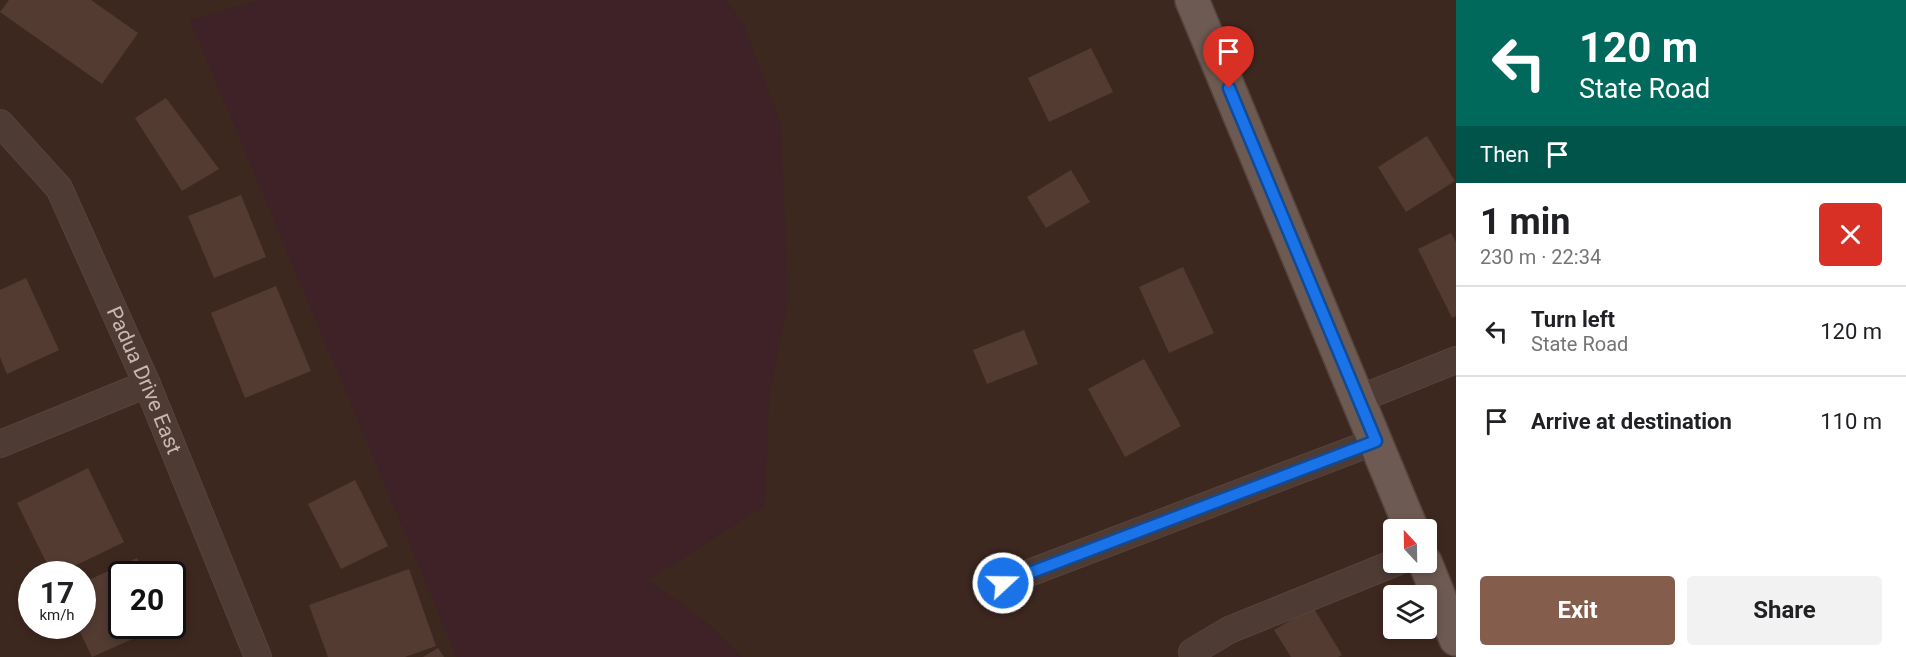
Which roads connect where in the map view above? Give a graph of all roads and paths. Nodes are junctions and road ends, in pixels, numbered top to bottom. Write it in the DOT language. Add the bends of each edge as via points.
graph roads {
  1 [pos="1192,0"];
  2 [pos="0,123"];
  3 [pos="1456,360"];
  4 [pos="147,384"];
  5 [pos="1359,399"];
  6 [pos="1376,441"];
  7 [pos="0,444"];
  8 [pos="1408,519"];
  9 [pos="1383,568"];
  10 [pos="1429,573"];
  11 [pos="1003,583"];
  12 [pos="1456,639"];
  13 [pos="1192,652"];
  14 [pos="258,657"];
  1 -- 5 [label="main road"];
  2 -- 4 [label="street, Padua Drive East" via="58,188"];
  3 -- 5 [label="street"];
  4 -- 7 [label="street"];
  4 -- 14 [label="street, Padua Drive East"];
  5 -- 6 [label="main road"];
  6 -- 8 [label="main road"];
  6 -- 11 [label="street"];
  9 -- 13 [label="street" via="1228,630"];
  10 -- 12 [label="main road"];
}
